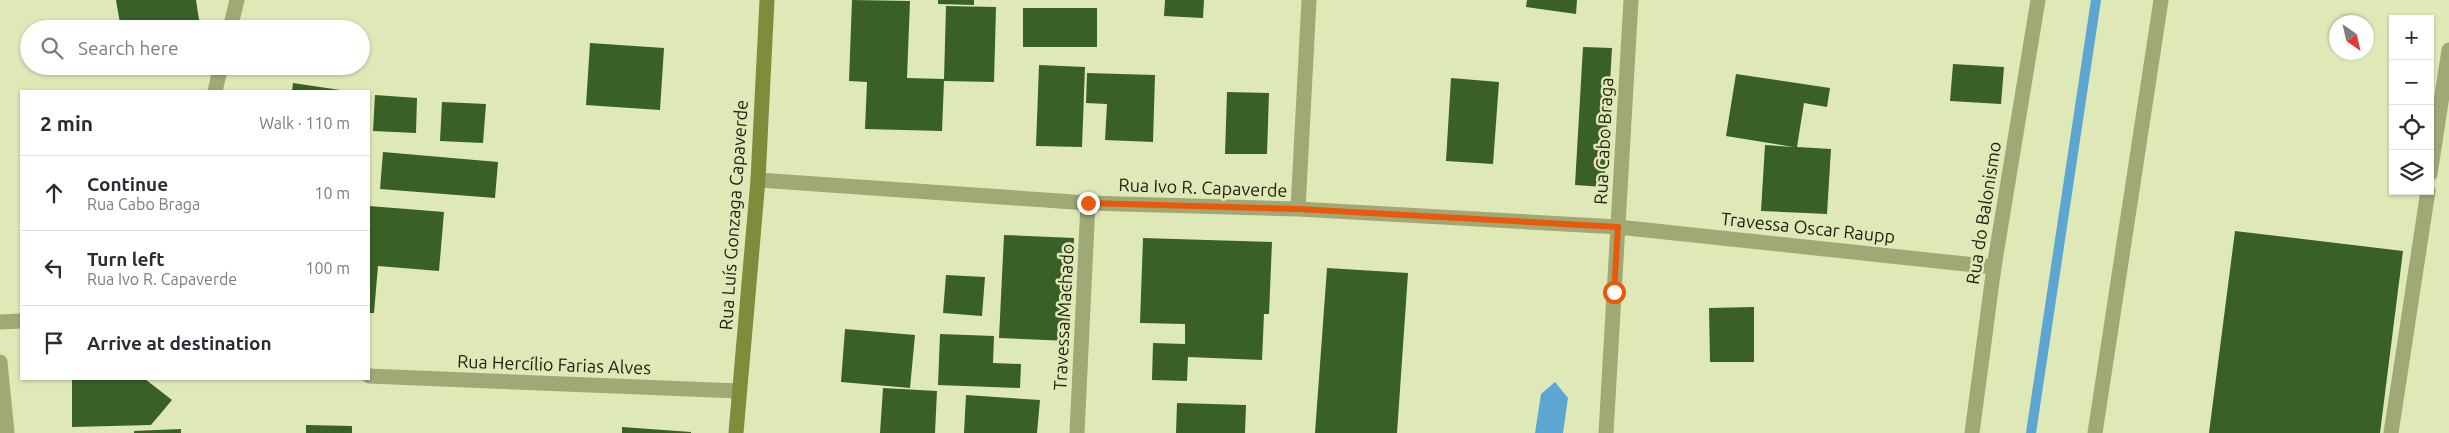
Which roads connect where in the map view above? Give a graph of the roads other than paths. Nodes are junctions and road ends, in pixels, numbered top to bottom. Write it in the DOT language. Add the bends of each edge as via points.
graph roads {
  1 [pos="237,0"];
  2 [pos="767,0"];
  3 [pos="1309,0"];
  4 [pos="1630,0"];
  5 [pos="2038,0"];
  6 [pos="2162,0"];
  7 [pos="232,20"];
  8 [pos="2449,50"];
  9 [pos="219,75"];
  10 [pos="215,90"];
  11 [pos="2434,150"];
  12 [pos="758,180"];
  13 [pos="2427,195"];
  14 [pos="1088,203"];
  15 [pos="1298,209"];
  16 [pos="1618,227"];
  17 [pos="1994,267"];
  18 [pos="20,321"];
  19 [pos="0,322"];
  20 [pos="0,362"];
  21 [pos="370,376"];
  22 [pos="739,391"];
  23 [pos="6,433"];
  24 [pos="736,433"];
  25 [pos="1077,433"];
  26 [pos="1606,433"];
  27 [pos="1972,433"];
  28 [pos="2095,433"];
  29 [pos="2391,433"];
  1 -- 7 [label="street"];
  2 -- 12 [label="street, Rua Luís Gonzaga Capaverde"];
  3 -- 15 [label="street"];
  4 -- 16 [label="street, Rua Cabo Braga"];
  5 -- 17 [label="street, Rua do Balonismo"];
  6 -- 28 [label="street"];
  8 -- 11 [label="street"];
  9 -- 10 [label="street"];
  12 -- 14 [label="street, Rua Ivo R. Capaverde"];
  12 -- 22 [label="street, Rua Luís Gonzaga Capaverde"];
  13 -- 29 [label="street"];
  14 -- 15 [label="street, Rua Ivo R. Capaverde"];
  14 -- 25 [label="street, Travessa Machado"];
  15 -- 16 [label="street, Rua Ivo R. Capaverde"];
  16 -- 17 [label="street, Travessa Oscar Raupp"];
  16 -- 26 [label="street, Rua Cabo Braga"];
  17 -- 27 [label="street, Rua do Balonismo"];
  18 -- 19 [label="street"];
  20 -- 23 [label="street"];
  21 -- 22 [label="street, Rua Hercílio Farias Alves"];
  22 -- 24 [label="street, Rua Luís Gonzaga Capaverde"];
}
